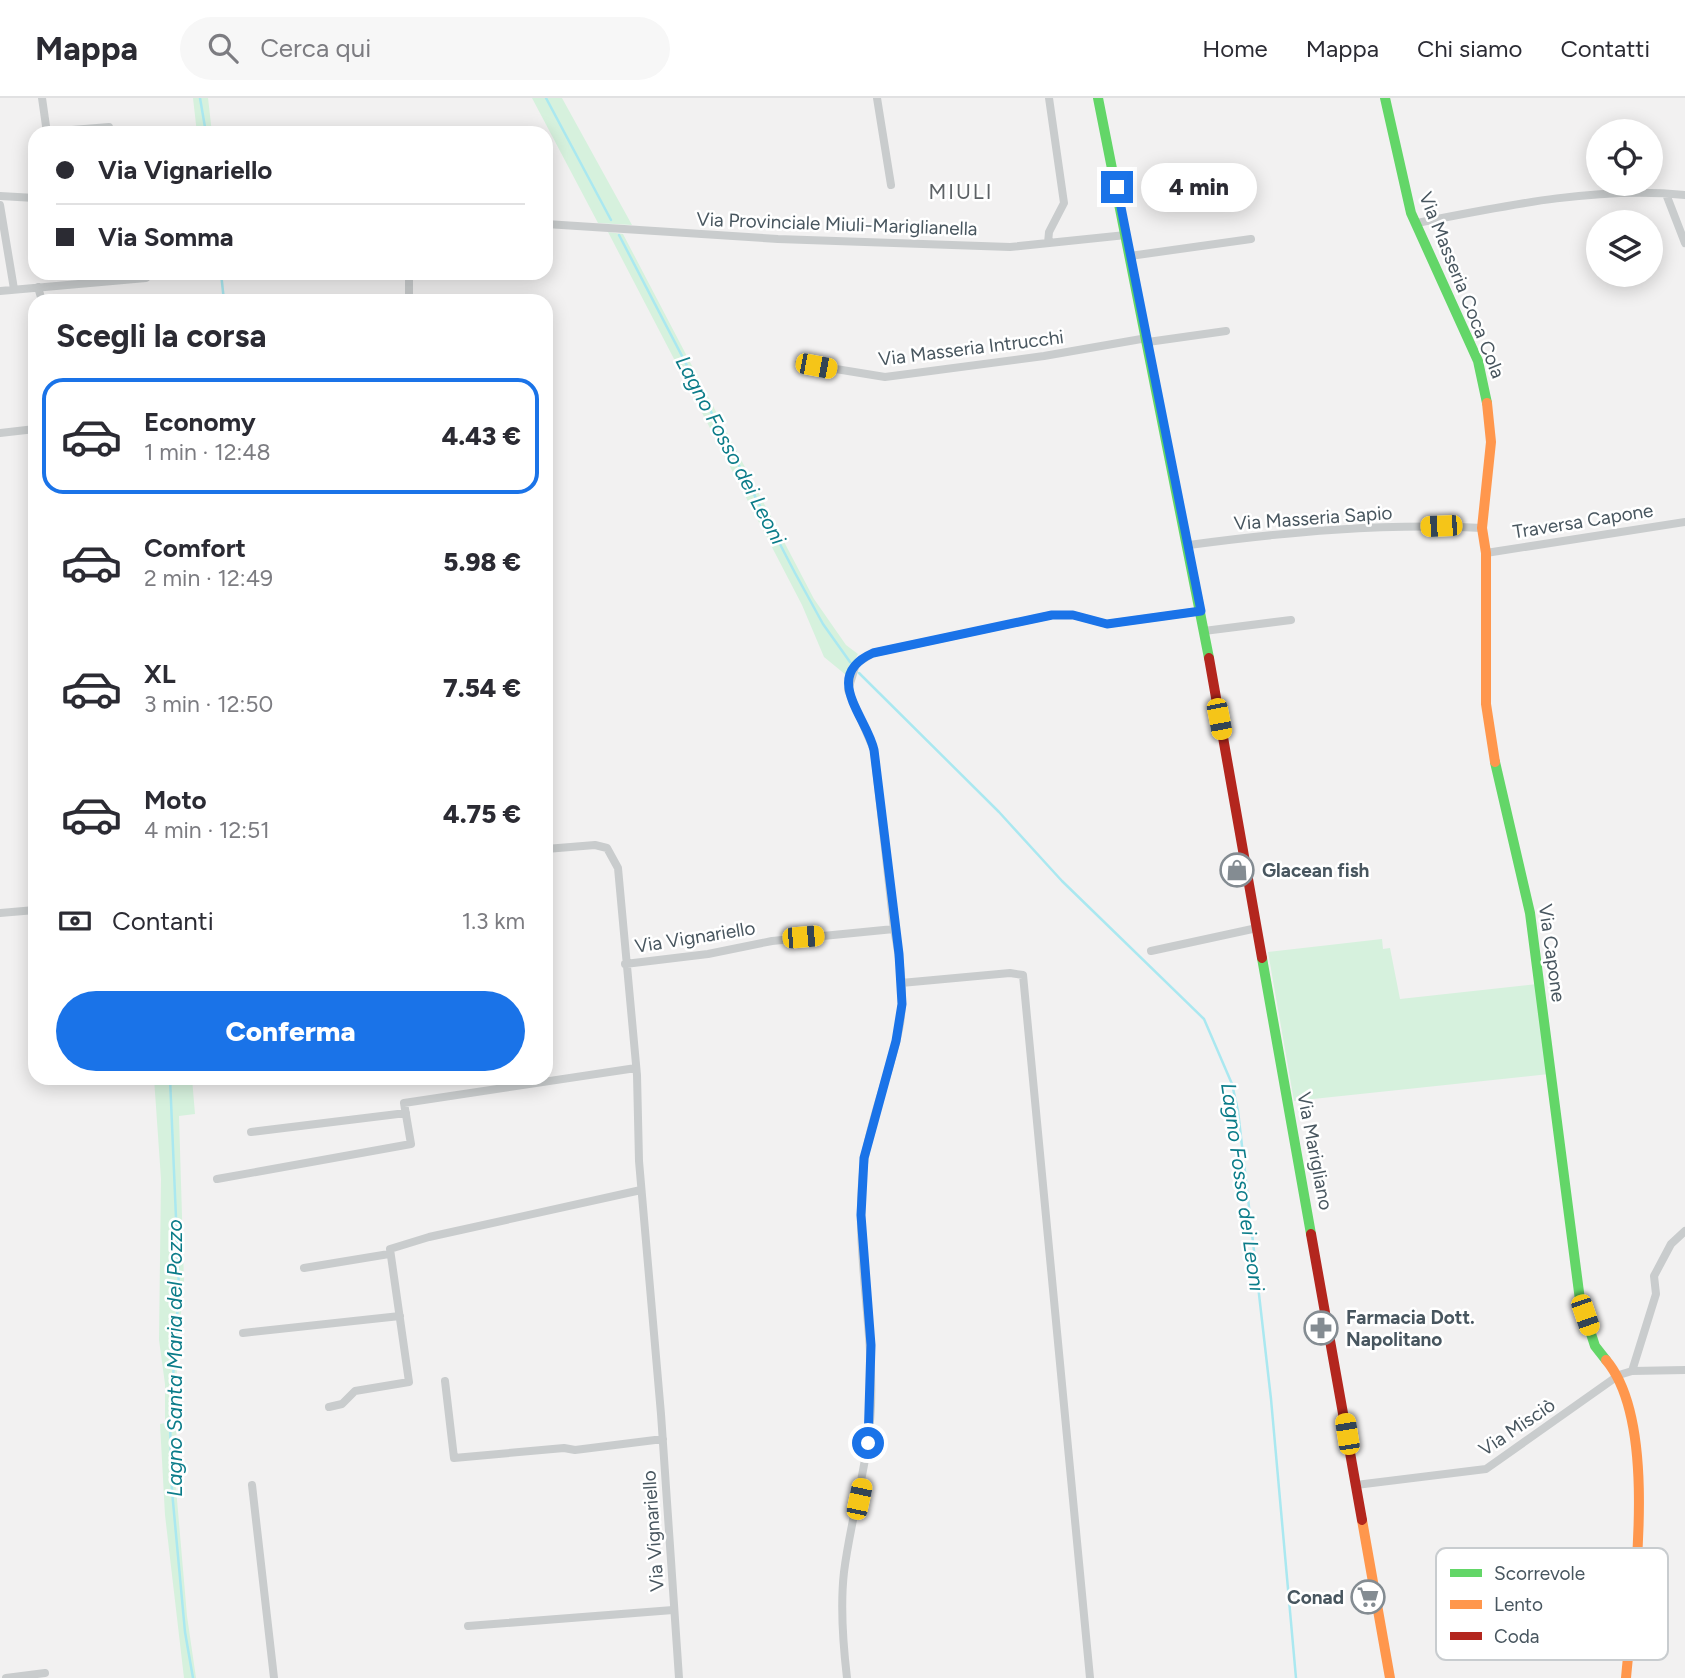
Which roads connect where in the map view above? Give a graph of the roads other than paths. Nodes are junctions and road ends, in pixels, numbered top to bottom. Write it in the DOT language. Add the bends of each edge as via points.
graph roads {
  1 [pos="42,98"];
  2 [pos="877,98"];
  3 [pos="1049,98"];
  4 [pos="1098,98"];
  5 [pos="1385,98"];
  6 [pos="46,126"];
  7 [pos="891,185"];
  8 [pos="1666,194"];
  9 [pos="1685,195"];
  10 [pos="0,197"];
  11 [pos="28,198"];
  12 [pos="0,205"];
  13 [pos="1417,223"];
  14 [pos="553,224"];
  15 [pos="1126,235"];
  16 [pos="1251,239"];
  17 [pos="1048,243"];
  18 [pos="1685,243"];
  19 [pos="1130,256"];
  20 [pos="122,280"];
  21 [pos="38,287"];
  22 [pos="14,289"];
  23 [pos="0,291"];
  24 [pos="40,294"];
  25 [pos="1226,331"];
  26 [pos="1147,340"];
  27 [pos="799,362"];
  28 [pos="28,430"];
  29 [pos="0,433"];
  30 [pos="1685,522"];
  31 [pos="1482,528"];
  32 [pos="1189,545"];
  33 [pos="1486,553"];
  34 [pos="1201,611"];
  35 [pos="1291,620"];
  36 [pos="1204,631"];
  37 [pos="553,848"];
  38 [pos="28,911"];
  39 [pos="0,913"];
  40 [pos="1257,928"];
  41 [pos="894,929"];
  42 [pos="1151,951"];
  43 [pos="625,964"];
  44 [pos="901,983"];
  45 [pos="636,1068"];
  46 [pos="553,1081"];
  47 [pos="523,1085"];
  48 [pos="406,1113"];
  49 [pos="251,1132"];
  50 [pos="217,1179"];
  51 [pos="641,1190"];
  52 [pos="1685,1231"];
  53 [pos="389,1254"];
  54 [pos="304,1268"];
  55 [pos="400,1316"];
  56 [pos="243,1333"];
  57 [pos="1685,1370"];
  58 [pos="1632,1371"];
  59 [pos="1619,1375"];
  60 [pos="445,1381"];
  61 [pos="329,1407"];
  62 [pos="663,1439"];
  63 [pos="251,1485"];
  64 [pos="1356,1485"];
  65 [pos="1637,1548"];
  66 [pos="673,1610"];
  67 [pos="468,1626"];
  68 [pos="1628,1660"];
  69 [pos="45,1673"];
  70 [pos="6,1678"];
  71 [pos="274,1678"];
  72 [pos="679,1678"];
  73 [pos="846,1678"];
  74 [pos="1090,1678"];
  75 [pos="1390,1678"];
  76 [pos="1626,1678"];
  1 -- 6 [label="street"];
  2 -- 7 [label="street"];
  3 -- 17 [label="street" via="1064,203"];
  4 -- 15 [label="street, Via Marigliano"];
  5 -- 13 [label="street, Via Masseria Coca Cola" via="1396,158"];
  8 -- 9 [label="street"];
  8 -- 13 [label="street" via="1579,196"];
  8 -- 18 [label="street"];
  10 -- 11 [label="street"];
  12 -- 22 [label="street"];
  13 -- 31 [label="street, Via Masseria Coca Cola" via="1484,379 1491,442"];
  14 -- 17 [label="street, Via Provinciale Miuli-Mariglianella" via="939,245"];
  15 -- 17 [label="street, Via Provinciale Miuli-Mariglianella"];
  15 -- 19 [label="street, Via Marigliano"];
  16 -- 19 [label="street"];
  19 -- 26 [label="street, Via Marigliano"];
  20 -- 21 [label="street"];
  21 -- 22 [label="street"];
  21 -- 24 [label="street"];
  22 -- 23 [label="street"];
  25 -- 26 [label="street, Via Masseria Intrucchi"];
  26 -- 27 [label="street, Via Masseria Intrucchi" via="885,377"];
  26 -- 32 [label="street, Via Marigliano"];
  28 -- 29 [label="street"];
  30 -- 33 [label="street, Traversa Capone"];
  31 -- 32 [label="street, Via Masseria Sapio" via="1315,531"];
  31 -- 33 [label="street, Via Capone"];
  32 -- 34 [label="street, Via Marigliano"];
  33 -- 59 [label="street, Via Capone" via="1486,704 1530,913 1580,1300 1595,1346"];
  34 -- 36 [label="street, Via Marigliano"];
  34 -- 41 [label="street" via="1107,624 1062,614 873,653 856,664 850,698 874,750"];
  35 -- 36 [label="street"];
  36 -- 40 [label="street, Via Marigliano"];
  37 -- 43 [label="street, Via Vignariello" via="595,845 607,848 615,857"];
  38 -- 39 [label="street"];
  40 -- 42 [label="street"];
  40 -- 64 [label="street, Via Marigliano"];
  41 -- 43 [label="street, Via Vignariello" via="772,941"];
  41 -- 44 [label="street"];
  43 -- 45 [label="street, Via Vignariello"];
  44 -- 73 [label="street" via="900,1024 864,1158 861,1215 871,1407 863,1480 844,1576"];
  44 -- 74 [label="street" via="1023,975"];
  45 -- 46 [label="street"];
  45 -- 51 [label="street, Via Vignariello"];
  47 -- 48 [label="street" via="404,1103"];
  48 -- 49 [label="street"];
  48 -- 50 [label="street" via="411,1144"];
  51 -- 53 [label="street" via="429,1237"];
  51 -- 62 [label="street, Via Vignariello"];
  52 -- 58 [label="street" via="1671,1244 1654,1276 1656,1294"];
  53 -- 54 [label="street"];
  53 -- 55 [label="street"];
  55 -- 56 [label="street"];
  55 -- 61 [label="street" via="409,1382 355,1391 342,1404"];
  57 -- 58 [label="street, Via Misciò"];
  58 -- 59 [label="street, Via Misciò"];
  59 -- 64 [label="street, Via Misciò" via="1486,1469"];
  59 -- 65 [label="street" via="1637,1444"];
  60 -- 62 [label="street" via="454,1458"];
  62 -- 66 [label="street, Via Vignariello"];
  63 -- 71 [label="street"];
  64 -- 75 [label="street, Via Marigliano"];
  66 -- 67 [label="street"];
  66 -- 72 [label="street, Via Vignariello"];
  68 -- 76 [label="street"];
  69 -- 70 [label="street"];
}
